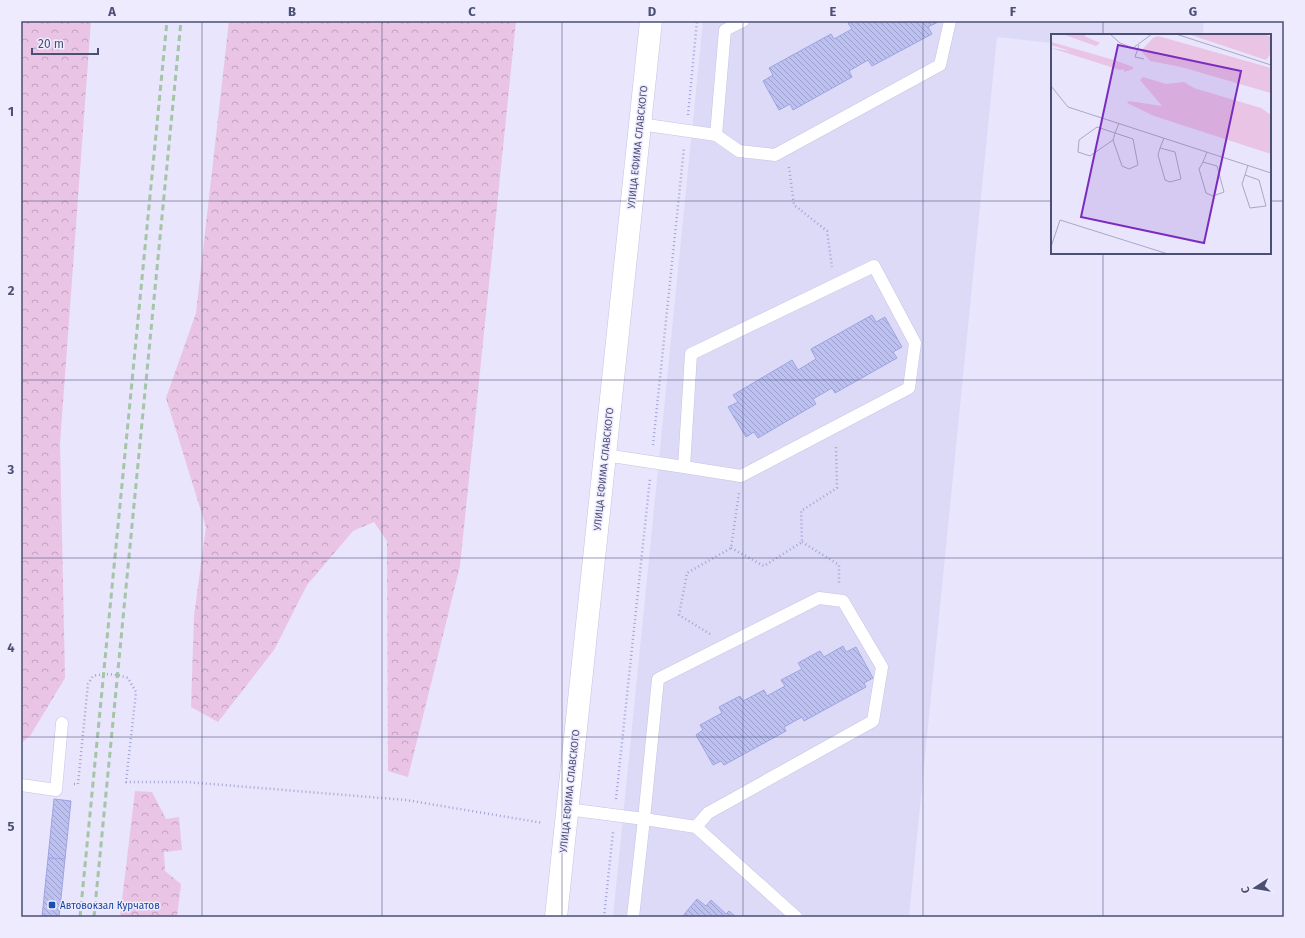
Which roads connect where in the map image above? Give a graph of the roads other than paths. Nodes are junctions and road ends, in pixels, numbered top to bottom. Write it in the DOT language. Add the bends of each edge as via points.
graph roads {
  1 [pos="651,21"];
  2 [pos="743,21"];
  3 [pos="950,21"];
  4 [pos="640,124"];
  5 [pos="716,135"];
  6 [pos="605,455"];
  7 [pos="684,467"];
  8 [pos="62,723"];
  9 [pos="21,785"];
  10 [pos="566,818"];
  11 [pos="644,819"];
  12 [pos="696,827"];
  13 [pos="556,917"];
  14 [pos="633,917"];
  15 [pos="796,917"];
  1 -- 4 [label="street, УЛИЦА ЕФИМА СЛАВСКОГО"];
  2 -- 5 [label="lane" via="725,30"];
  3 -- 5 [label="lane" via="940,65 775,155 739,151"];
  4 -- 5 [label="lane"];
  4 -- 6 [label="street, УЛИЦА ЕФИМА СЛАВСКОГО"];
  6 -- 7 [label="lane"];
  6 -- 10 [label="street, УЛИЦА ЕФИМА СЛАВСКОГО"];
  7 -- 7 [label="lane" via="691,354 874,266 915,344 909,388 741,476"];
  8 -- 9 [label="lane" via="56,790"];
  10 -- 11 [label="lane"];
  10 -- 13 [label="street, УЛИЦА ЕФИМА СЛАВСКОГО"];
  11 -- 12 [label="lane"];
  11 -- 12 [label="lane" via="658,679 819,598 843,601 882,667 873,721 708,813"];
  11 -- 14 [label="lane"];
  12 -- 15 [label="lane"];
}
